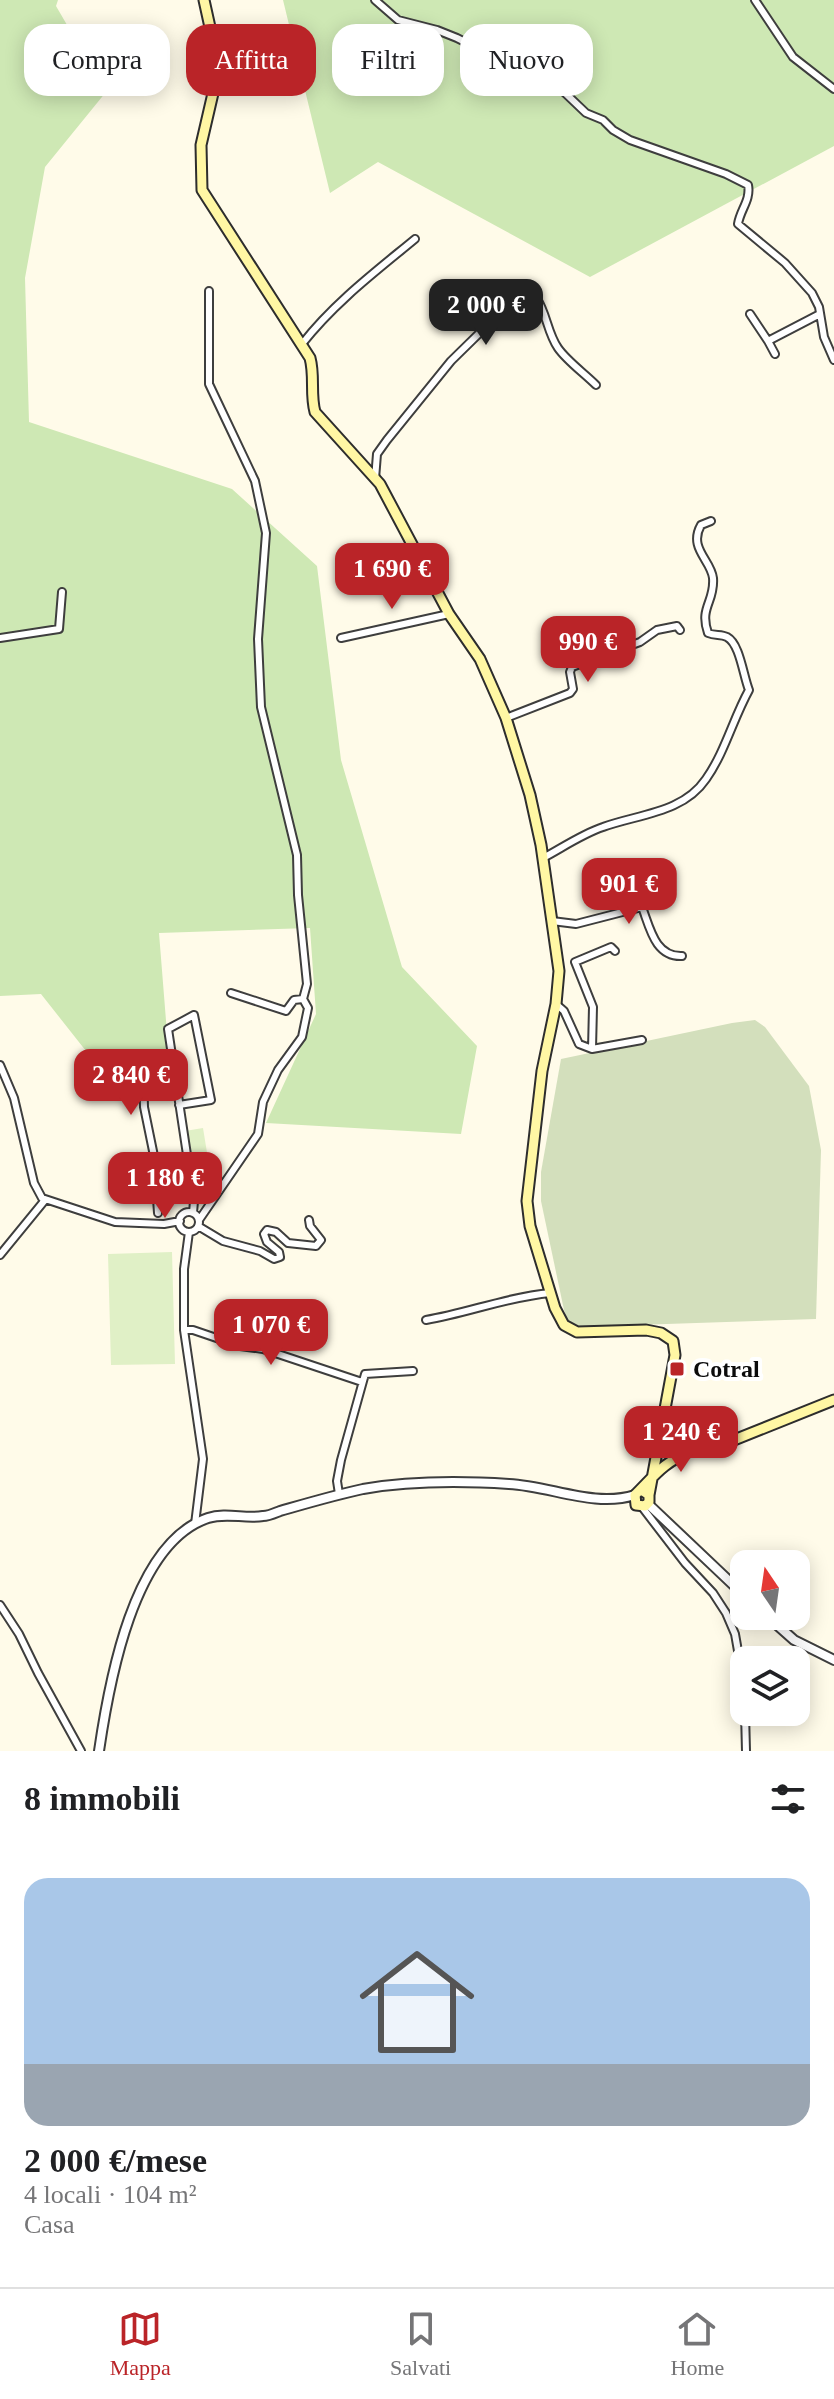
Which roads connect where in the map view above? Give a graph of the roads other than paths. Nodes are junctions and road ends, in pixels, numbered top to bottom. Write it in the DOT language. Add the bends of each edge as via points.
graph roads {
  1 [pos="204,0"];
  2 [pos="375,0"];
  3 [pos="755,0"];
  4 [pos="834,89"];
  5 [pos="415,239"];
  6 [pos="209,291"];
  7 [pos="750,314"];
  8 [pos="820,314"];
  9 [pos="768,341"];
  10 [pos="302,344"];
  11 [pos="775,354"];
  12 [pos="834,360"];
  13 [pos="596,385"];
  14 [pos="375,479"];
  15 [pos="711,521"];
  16 [pos="62,592"];
  17 [pos="449,614"];
  18 [pos="680,630"];
  19 [pos="0,638"];
  20 [pos="341,638"];
  21 [pos="506,718"];
  22 [pos="543,858"];
  23 [pos="552,921"];
  24 [pos="615,951"];
  25 [pos="682,956"];
  26 [pos="231,993"];
  27 [pos="303,999"];
  28 [pos="556,1004"];
  29 [pos="642,1040"];
  30 [pos="592,1049"];
  31 [pos="0,1065"];
  32 [pos="173,1066"];
  33 [pos="179,1105"];
  34 [pos="192,1184"];
  35 [pos="157,1190"];
  36 [pos="45,1200"];
  37 [pos="158,1213"];
  38 [pos="197,1220"];
  39 [pos="309,1220"];
  40 [pos="180,1221"];
  41 [pos="189,1232"];
  42 [pos="0,1255"];
  43 [pos="550,1293"];
  44 [pos="426,1320"];
  45 [pos="184,1330"];
  46 [pos="413,1371"];
  47 [pos="362,1382"];
  48 [pos="834,1400"];
  49 [pos="662,1435"];
  50 [pos="658,1450"];
  51 [pos="678,1452"];
  52 [pos="652,1475"];
  53 [pos="339,1494"];
  54 [pos="642,1499"];
  55 [pos="195,1524"];
  56 [pos="730,1582"];
  57 [pos="0,1605"];
  58 [pos="783,1630"];
  59 [pos="737,1646"];
  60 [pos="834,1660"];
  61 [pos="745,1726"];
  62 [pos="81,1751"];
  63 [pos="99,1751"];
  64 [pos="746,1751"];
  1 -- 10 [label="main road" via="217,76 201,145 202,190"];
  2 -- 8 [label="street" via="398,20 457,38 564,92 583,111 630,140 748,185 738,224 785,263 812,293"];
  3 -- 4 [label="street" via="793,57"];
  5 -- 10 [label="street" via="327,314"];
  6 -- 27 [label="street" via="209,384 255,481 266,533 258,639 261,707 297,855 307,984"];
  7 -- 9 [label="street"];
  8 -- 9 [label="street"];
  8 -- 12 [label="street"];
  9 -- 11 [label="street"];
  10 -- 14 [label="main road" via="312,364 315,412"];
  13 -- 14 [label="street" via="558,348 542,304 517,286 503,310 451,361 387,440 377,454"];
  14 -- 17 [label="main road"];
  15 -- 22 [label="street" via="701,525 697,535 712,573 704,621 708,633 729,638 739,651 749,690 729,735 706,779 687,798 601,828"];
  16 -- 19 [label="street" via="59,629"];
  17 -- 20 [label="street"];
  17 -- 21 [label="main road" via="480,659"];
  18 -- 21 [label="street" via="657,630 640,642 572,667 570,693"];
  21 -- 22 [label="main road"];
  22 -- 23 [label="main road"];
  23 -- 25 [label="street" via="576,924 642,907 659,948 671,957"];
  23 -- 28 [label="main road" via="559,971"];
  24 -- 30 [label="street" via="611,947 575,962 593,1007"];
  26 -- 27 [label="street" via="286,1011 294,1000"];
  27 -- 38 [label="street" via="308,1008 302,1037 263,1102 258,1134"];
  28 -- 30 [label="street" via="579,1044"];
  28 -- 43 [label="main road" via="527,1188 530,1226"];
  29 -- 30 [label="street"];
  31 -- 36 [label="street" via="14,1098 34,1183"];
  32 -- 33 [label="street"];
  32 -- 33 [label="street" via="168,1029 194,1015 211,1100"];
  32 -- 35 [label="street" via="143,1072"];
  33 -- 34 [label="street"];
  34 -- 35 [label="street"];
  34 -- 38 [label="street"];
  35 -- 37 [label="street"];
  36 -- 40 [label="street" via="115,1222"];
  36 -- 42 [label="street"];
  38 -- 39 [label="street" via="223,1241 274,1259 279,1252 267,1242 267,1230 288,1243 316,1246 321,1240"];
  38 -- 40 [label="street" via="184,1214"];
  38 -- 41 [label="street"];
  40 -- 41 [label="street"];
  41 -- 45 [label="street"];
  43 -- 44 [label="street"];
  43 -- 49 [label="main road" via="561,1321 572,1331 646,1330 670,1337 675,1355"];
  45 -- 47 [label="street"];
  45 -- 55 [label="street" via="203,1459"];
  46 -- 47 [label="street" via="370,1372"];
  47 -- 53 [label="street" via="341,1460"];
  48 -- 51 [label="main road" via="714,1448"];
  49 -- 50 [label="main road"];
  49 -- 51 [label="main road"];
  50 -- 51 [label="main road"];
  50 -- 52 [label="main road"];
  51 -- 52 [label="main road"];
  52 -- 54 [label="main road"];
  53 -- 54 [label="street" via="417,1484 509,1484 604,1501"];
  53 -- 55 [label="street" via="262,1516 221,1515"];
  54 -- 56 [label="street"];
  54 -- 59 [label="street" via="726,1613"];
  55 -- 63 [label="street" via="184,1529 155,1566 133,1608 114,1665"];
  57 -- 62 [label="street"];
  58 -- 60 [label="street"];
  61 -- 64 [label="street"];
}
